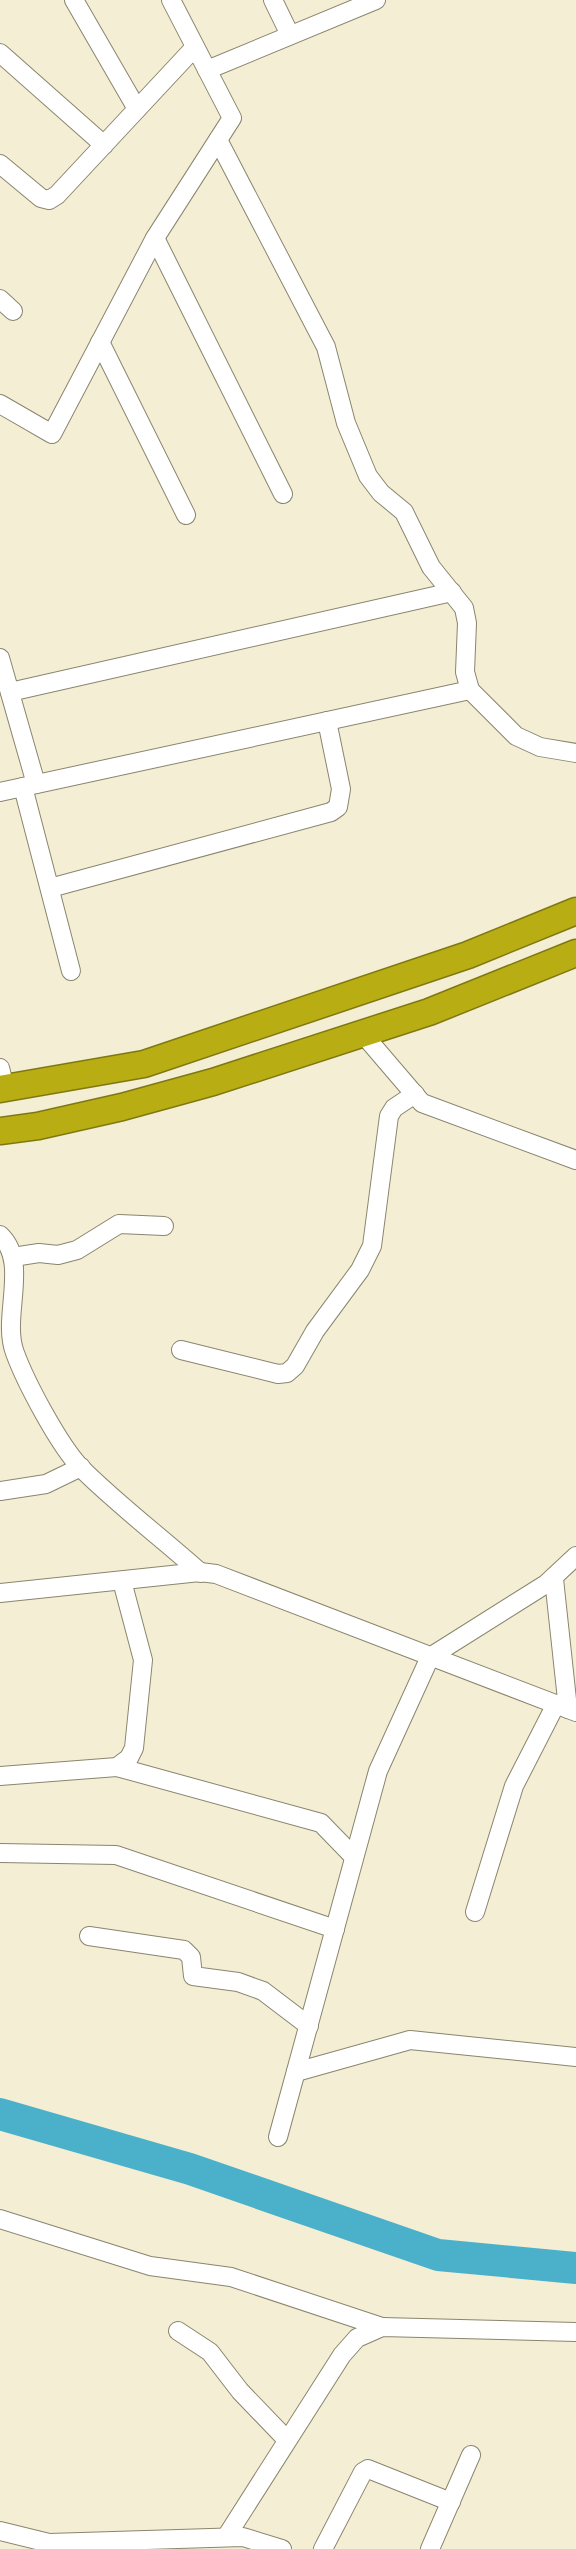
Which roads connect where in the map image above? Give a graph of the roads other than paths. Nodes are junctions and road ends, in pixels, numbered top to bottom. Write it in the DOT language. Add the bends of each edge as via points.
graph roads {
  1 [pos="74,0"];
  2 [pos="171,0"];
  3 [pos="273,0"];
  4 [pos="374,0"];
  5 [pos="290,35"];
  6 [pos="195,47"];
  7 [pos="0,53"];
  8 [pos="207,70"];
  9 [pos="137,109"];
  10 [pos="218,140"];
  11 [pos="104,145"];
  12 [pos="0,164"];
  13 [pos="155,238"];
  14 [pos="100,342"];
  15 [pos="0,404"];
  16 [pos="283,494"];
  17 [pos="186,515"];
  18 [pos="452,592"];
  19 [pos="0,658"];
  20 [pos="470,690"];
  21 [pos="10,692"];
  22 [pos="327,721"];
  23 [pos="576,753"];
  24 [pos="29,785"];
  25 [pos="0,792"];
  26 [pos="50,888"];
  27 [pos="576,911"];
  28 [pos="576,953"];
  29 [pos="71,971"];
  30 [pos="363,1034"];
  31 [pos="2,1082"];
  32 [pos="415,1094"];
  33 [pos="0,1131"];
  34 [pos="576,1160"];
  35 [pos="164,1226"];
  36 [pos="0,1235"];
  37 [pos="13,1257"];
  38 [pos="181,1350"];
  39 [pos="81,1467"];
  40 [pos="0,1491"];
  41 [pos="576,1556"];
  42 [pos="201,1573"];
  43 [pos="554,1579"];
  44 [pos="122,1581"];
  45 [pos="0,1594"];
  46 [pos="430,1657"];
  47 [pos="567,1709"];
  48 [pos="117,1767"];
  49 [pos="0,1776"];
  50 [pos="0,1853"];
  51 [pos="354,1857"];
  52 [pos="475,1912"];
  53 [pos="335,1929"];
  54 [pos="89,1936"];
  55 [pos="309,2026"];
  56 [pos="576,2057"];
  57 [pos="296,2072"];
  58 [pos="278,2137"];
  59 [pos="0,2219"];
  60 [pos="382,2327"];
  61 [pos="178,2331"];
  62 [pos="576,2332"];
  63 [pos="287,2440"];
  64 [pos="471,2455"];
  65 [pos="451,2502"];
  66 [pos="0,2531"];
  67 [pos="226,2537"];
  68 [pos="251,2544"];
  69 [pos="39,2545"];
  70 [pos="282,2549"];
  71 [pos="323,2549"];
  72 [pos="430,2549"];
  1 -- 9 [label="street"];
  2 -- 6 [label="street"];
  3 -- 5 [label="street"];
  4 -- 5 [label="street"];
  5 -- 8 [label="street"];
  6 -- 8 [label="street"];
  6 -- 9 [label="street"];
  7 -- 11 [label="street"];
  8 -- 10 [label="street" via="232,118"];
  9 -- 11 [label="street"];
  10 -- 13 [label="street"];
  10 -- 18 [label="street" via="326,347 346,423 368,476 404,512 431,568"];
  11 -- 12 [label="street" via="49,200"];
  13 -- 14 [label="street"];
  13 -- 16 [label="street"];
  14 -- 15 [label="street" via="52,434"];
  14 -- 17 [label="street"];
  18 -- 20 [label="street" via="466,615"];
  18 -- 21 [label="street"];
  19 -- 21 [label="street"];
  20 -- 22 [label="street"];
  20 -- 23 [label="street" via="516,736 540,747"];
  21 -- 24 [label="street"];
  22 -- 24 [label="street"];
  22 -- 26 [label="street" via="341,789 338,807 331,813"];
  24 -- 25 [label="street"];
  24 -- 26 [label="street"];
  26 -- 29 [label="street"];
  27 -- 31 [label="highway" via="468,955 144,1064"];
  28 -- 30 [label="highway"];
  30 -- 32 [label="street"];
  30 -- 33 [label="highway" via="122,1107"];
  32 -- 34 [label="street" via="434,1109"];
  32 -- 38 [label="street" via="394,1108 386,1128 372,1246 295,1366 278,1374"];
  35 -- 37 [label="street" via="119,1224 77,1250"];
  36 -- 37 [label="street"];
  37 -- 39 [label="street" via="14,1353"];
  39 -- 40 [label="street" via="46,1484"];
  39 -- 42 [label="street"];
  41 -- 43 [label="street"];
  42 -- 44 [label="street"];
  42 -- 46 [label="street" via="216,1574"];
  43 -- 46 [label="street"];
  43 -- 47 [label="street"];
  44 -- 45 [label="street"];
  44 -- 48 [label="street" via="144,1671 134,1748 130,1758"];
  46 -- 47 [label="street"];
  46 -- 51 [label="street" via="378,1771"];
  47 -- 52 [label="street" via="514,1786"];
  48 -- 49 [label="street"];
  48 -- 51 [label="street" via="321,1823"];
  50 -- 53 [label="street" via="116,1855"];
  51 -- 53 [label="street"];
  53 -- 55 [label="street"];
  54 -- 55 [label="street" via="184,1950 191,1957 193,1976 238,1982 263,1991"];
  55 -- 57 [label="street"];
  56 -- 57 [label="street" via="410,2040"];
  57 -- 58 [label="street"];
  59 -- 60 [label="street" via="150,2266 232,2277"];
  60 -- 62 [label="street"];
  60 -- 63 [label="street" via="358,2338 342,2355"];
  61 -- 63 [label="street" via="210,2352 240,2392"];
  63 -- 67 [label="street"];
  64 -- 65 [label="street"];
  65 -- 71 [label="street" via="368,2469"];
  65 -- 72 [label="street"];
  66 -- 69 [label="street"];
  67 -- 68 [label="street"];
  67 -- 69 [label="street"];
  68 -- 70 [label="street"];
}
